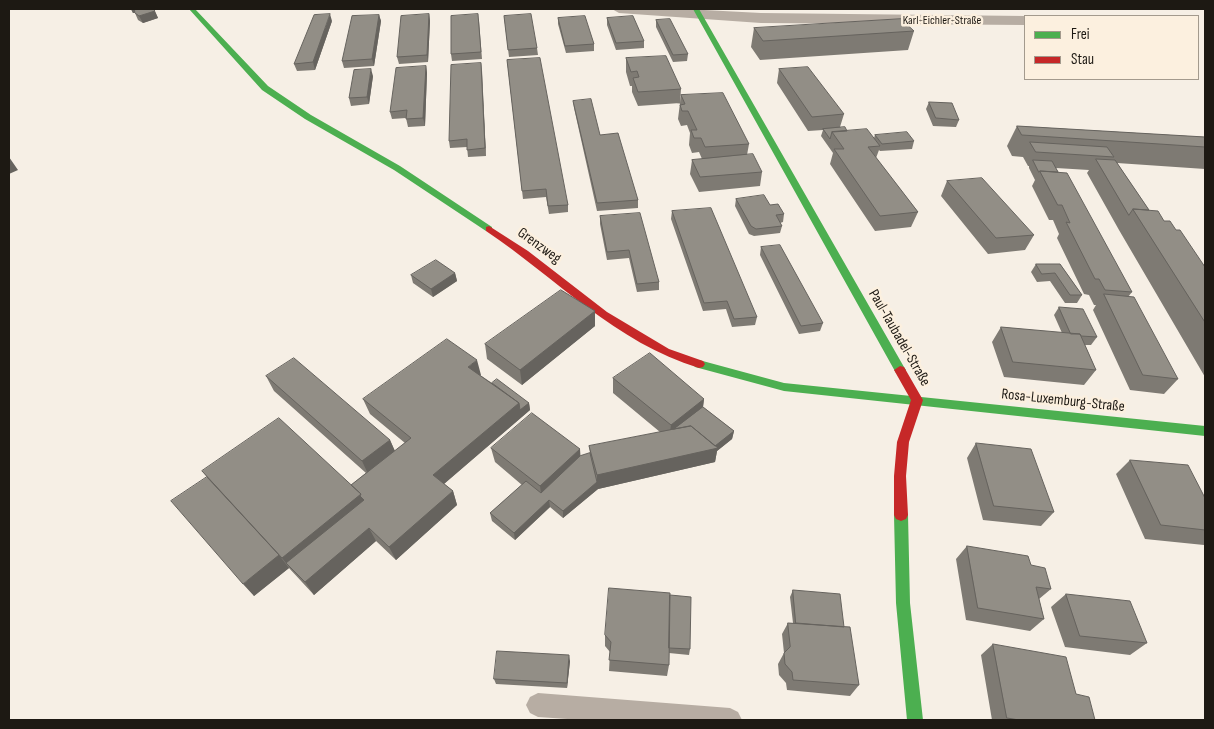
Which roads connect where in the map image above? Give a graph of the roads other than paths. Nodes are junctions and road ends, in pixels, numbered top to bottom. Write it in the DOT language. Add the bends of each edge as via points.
graph roads {
  1 [pos="192,9"];
  2 [pos="619,9"];
  3 [pos="1000,9"];
  4 [pos="697,11"];
  5 [pos="1018,21"];
  6 [pos="917,400"];
  7 [pos="1205,431"];
  8 [pos="538,705"];
  9 [pos="730,720"];
  10 [pos="915,720"];
  1 -- 6 [label="street, Grenzweg" via="265,88 308,118 397,168 525,253 604,315 666,352 720,371 784,387"];
  2 -- 4 [label="street, Karl-Eichler-Straße"];
  3 -- 5 [label="street"];
  4 -- 5 [label="street, Karl-Eichler-Straße" via="761,18"];
  4 -- 6 [label="street, Paul-Taubadel-Straße"];
  6 -- 7 [label="street, Rosa-Luxemburg-Straße"];
  6 -- 10 [label="street, Paul-Taubadel-Straße" via="903,442 900,476 903,603"];
  8 -- 9 [label="lane"];
}
